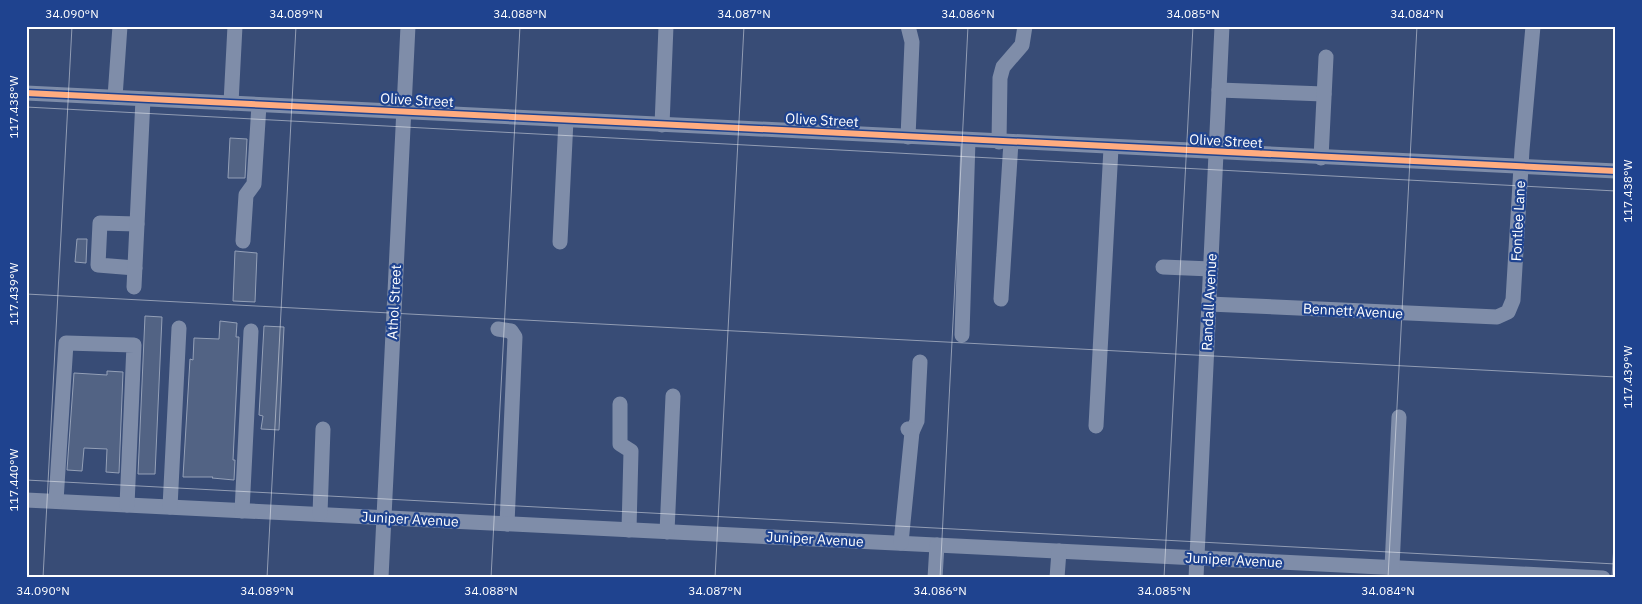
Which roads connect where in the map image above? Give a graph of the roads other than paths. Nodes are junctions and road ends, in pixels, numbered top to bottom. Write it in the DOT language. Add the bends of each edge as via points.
graph roads {
  1 [pos="120,26"];
  2 [pos="235,26"];
  3 [pos="408,26"];
  4 [pos="666,26"];
  5 [pos="908,26"];
  6 [pos="1025,26"];
  7 [pos="1222,26"];
  8 [pos="1534,26"];
  9 [pos="1326,57"];
  10 [pos="1219,90"];
  11 [pos="26,93"];
  12 [pos="1324,94"];
  13 [pos="115,97"];
  14 [pos="143,99"];
  15 [pos="232,103"];
  16 [pos="259,105"];
  17 [pos="403,112"];
  18 [pos="566,120"];
  19 [pos="662,125"];
  20 [pos="908,137"];
  21 [pos="968,140"];
  22 [pos="1005,142"];
  23 [pos="1111,148"];
  24 [pos="1216,153"];
  25 [pos="1321,158"];
  26 [pos="1521,167"];
  27 [pos="1616,171"];
  28 [pos="137,224"];
  29 [pos="243,241"];
  30 [pos="560,242"];
  31 [pos="1163,267"];
  32 [pos="135,268"];
  33 [pos="1211,269"];
  34 [pos="134,287"];
  35 [pos="1001,299"];
  36 [pos="1209,304"];
  37 [pos="1496,317"];
  38 [pos="179,328"];
  39 [pos="498,329"];
  40 [pos="251,331"];
  41 [pos="962,335"];
  42 [pos="920,362"];
  43 [pos="673,396"];
  44 [pos="620,404"];
  45 [pos="1399,417"];
  46 [pos="1096,426"];
  47 [pos="323,429"];
  48 [pos="26,500"];
  49 [pos="56,501"];
  50 [pos="127,505"];
  51 [pos="170,507"];
  52 [pos="242,511"];
  53 [pos="320,514"];
  54 [pos="384,518"];
  55 [pos="507,524"];
  56 [pos="629,530"];
  57 [pos="667,532"];
  58 [pos="901,543"];
  59 [pos="937,545"];
  60 [pos="1059,551"];
  61 [pos="1196,558"];
  62 [pos="1392,568"];
  63 [pos="1372,572"];
  64 [pos="1589,577"];
  65 [pos="381,578"];
  66 [pos="935,578"];
  67 [pos="1057,578"];
  68 [pos="1196,578"];
  69 [pos="1603,578"];
  1 -- 13 [label="street"];
  2 -- 15 [label="street"];
  3 -- 17 [label="street, Athol Street"];
  4 -- 19 [label="street"];
  5 -- 20 [label="street" via="912,42"];
  6 -- 22 [label="street" via="1022,45 1003,67 1000,78"];
  7 -- 10 [label="street, Randall Avenue"];
  8 -- 26 [label="street, Fontlee Lane"];
  9 -- 12 [label="street"];
  10 -- 12 [label="street"];
  10 -- 24 [label="street, Randall Avenue"];
  11 -- 13 [label="street, Olive Street"];
  12 -- 25 [label="street"];
  13 -- 14 [label="street, Olive Street"];
  14 -- 15 [label="street, Olive Street"];
  14 -- 28 [label="street"];
  15 -- 16 [label="street, Olive Street"];
  16 -- 17 [label="street, Olive Street"];
  16 -- 29 [label="street" via="254,184 246,196"];
  17 -- 18 [label="street, Olive Street"];
  17 -- 54 [label="street, Athol Street"];
  18 -- 19 [label="street, Olive Street"];
  18 -- 30 [label="street"];
  19 -- 20 [label="street, Olive Street"];
  20 -- 21 [label="street, Olive Street"];
  21 -- 22 [label="street, Olive Street"];
  21 -- 41 [label="street"];
  22 -- 23 [label="street, Olive Street"];
  22 -- 35 [label="street"];
  23 -- 24 [label="street, Olive Street"];
  23 -- 46 [label="street"];
  24 -- 25 [label="street, Olive Street"];
  24 -- 33 [label="street, Randall Avenue"];
  25 -- 26 [label="street, Olive Street"];
  26 -- 27 [label="street, Olive Street"];
  26 -- 37 [label="street, Fontlee Lane" via="1513,300 1508,312"];
  28 -- 32 [label="street"];
  28 -- 32 [label="street" via="100,224 98,257 98,265"];
  31 -- 33 [label="street"];
  32 -- 34 [label="street"];
  33 -- 36 [label="street, Randall Avenue"];
  36 -- 37 [label="street, Bennett Avenue"];
  36 -- 61 [label="street, Randall Avenue"];
  38 -- 51 [label="street"];
  39 -- 55 [label="street" via="510,331 515,337"];
  40 -- 52 [label="street"];
  42 -- 58 [label="street" via="917,421 910,430"];
  43 -- 57 [label="street"];
  44 -- 56 [label="street" via="620,444 631,451"];
  45 -- 62 [label="street"];
  47 -- 53 [label="street"];
  48 -- 49 [label="street, Juniper Avenue"];
  49 -- 50 [label="street, Juniper Avenue"];
  49 -- 50 [label="street" via="66,343 134,345"];
  50 -- 51 [label="street, Juniper Avenue"];
  51 -- 52 [label="street, Juniper Avenue"];
  52 -- 53 [label="street, Juniper Avenue"];
  53 -- 54 [label="street, Juniper Avenue"];
  54 -- 55 [label="street, Juniper Avenue"];
  54 -- 65 [label="street, Athol Street"];
  55 -- 56 [label="street, Juniper Avenue"];
  56 -- 57 [label="street, Juniper Avenue"];
  57 -- 58 [label="street, Juniper Avenue"];
  58 -- 59 [label="street, Juniper Avenue"];
  59 -- 60 [label="street, Juniper Avenue"];
  59 -- 66 [label="street"];
  60 -- 61 [label="street, Juniper Avenue"];
  60 -- 67 [label="street"];
  61 -- 63 [label="street, Juniper Avenue"];
  61 -- 68 [label="street, Randall Avenue"];
  62 -- 63 [label="street, Juniper Avenue"];
  62 -- 64 [label="street, Juniper Avenue"];
  64 -- 69 [label="street, Juniper Avenue"];
}
